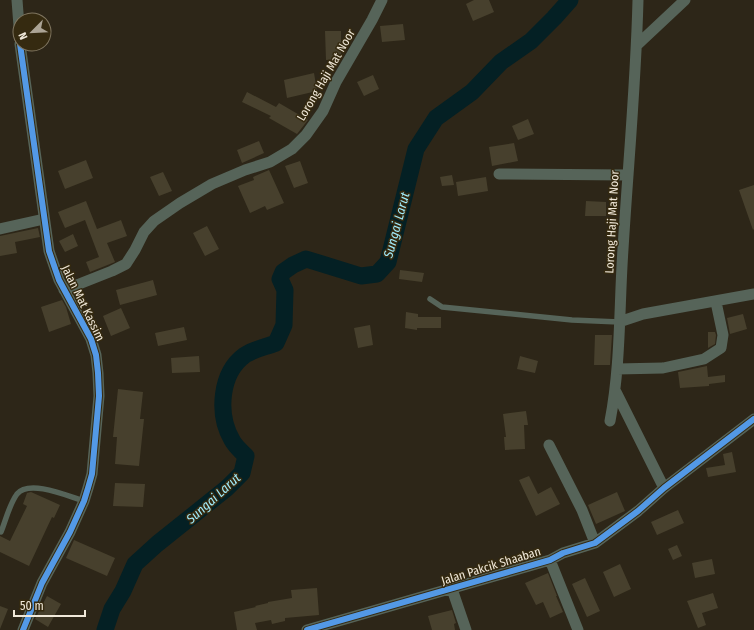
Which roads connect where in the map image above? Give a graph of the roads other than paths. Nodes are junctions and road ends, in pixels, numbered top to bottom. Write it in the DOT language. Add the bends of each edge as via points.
graph roads {
  1 [pos="17,0"];
  2 [pos="382,0"];
  3 [pos="638,0"];
  4 [pos="685,0"];
  5 [pos="18,12"];
  6 [pos="637,45"];
  7 [pos="21,52"];
  8 [pos="499,174"];
  9 [pos="627,175"];
  10 [pos="44,219"];
  11 [pos="0,229"];
  12 [pos="64,290"];
  13 [pos="754,294"];
  14 [pos="430,299"];
  15 [pos="716,302"];
  16 [pos="619,322"];
  17 [pos="617,369"];
  18 [pos="616,392"];
  19 [pos="754,419"];
  20 [pos="610,421"];
  21 [pos="549,445"];
  22 [pos="664,488"];
  23 [pos="84,501"];
  24 [pos="1,532"];
  25 [pos="595,542"];
  26 [pos="550,560"];
  27 [pos="452,589"];
  28 [pos="23,630"];
  29 [pos="307,630"];
  30 [pos="466,630"];
  31 [pos="578,630"];
  1 -- 5 [label="street"];
  2 -- 12 [label="street, Lorong Haji Mat Noor" via="336,82 323,111 292,149 270,162 212,184 180,203 154,221 144,232 126,264"];
  3 -- 6 [label="street, Lorong Haji Mat Noor"];
  4 -- 6 [label="street"];
  6 -- 9 [label="street, Lorong Haji Mat Noor"];
  7 -- 10 [label="street, Jalan Mat Kassim"];
  8 -- 9 [label="street"];
  9 -- 16 [label="street, Lorong Haji Mat Noor"];
  10 -- 11 [label="street"];
  10 -- 12 [label="street, Jalan Mat Kassim" via="49,251 58,280"];
  12 -- 23 [label="street, Jalan Mat Kassim" via="90,339 96,355 98,373 99,396 92,474"];
  13 -- 15 [label="street"];
  14 -- 16 [label="lane" via="442,307"];
  15 -- 16 [label="street" via="643,314"];
  15 -- 17 [label="street" via="724,335 721,348 704,359 663,368"];
  16 -- 17 [label="street, Lorong Haji Mat Noor"];
  17 -- 18 [label="street, Lorong Haji Mat Noor"];
  18 -- 20 [label="street, Lorong Haji Mat Noor"];
  18 -- 22 [label="street"];
  19 -- 22 [label="street, Jalan Pakcik Shaaban"];
  21 -- 25 [label="street"];
  22 -- 25 [label="street, Jalan Pakcik Shaaban" via="638,511"];
  23 -- 24 [label="lane" via="37,487 22,489 12,501"];
  23 -- 28 [label="street, Jalan Mat Kassim" via="42,583"];
  25 -- 26 [label="street, Jalan Pakcik Shaaban"];
  26 -- 27 [label="street, Jalan Pakcik Shaaban"];
  26 -- 31 [label="street"];
  27 -- 29 [label="street, Jalan Pakcik Shaaban"];
  27 -- 30 [label="street"];
}
